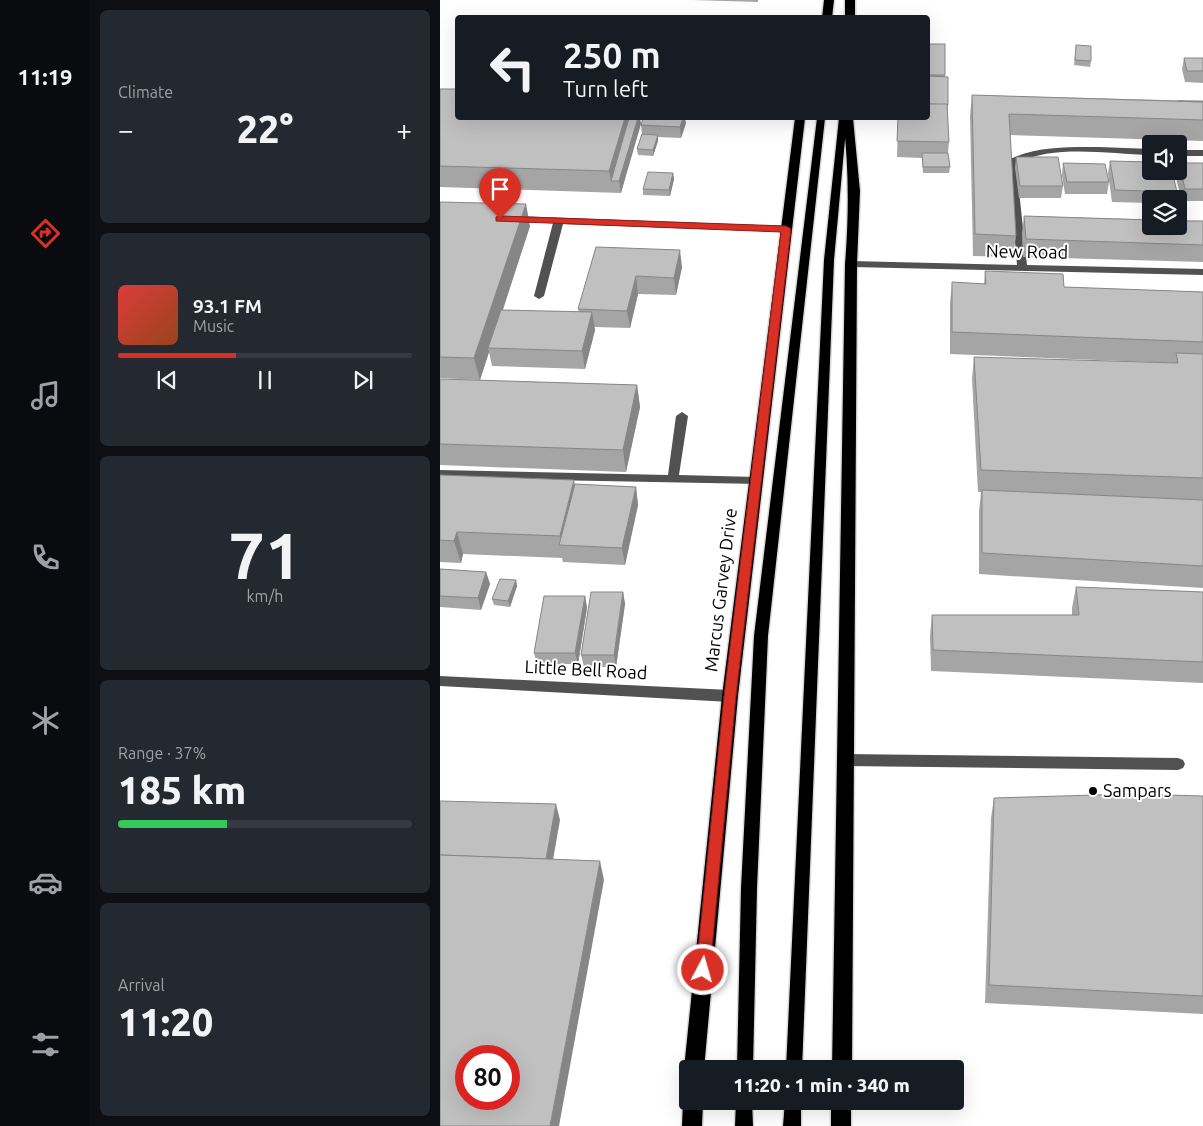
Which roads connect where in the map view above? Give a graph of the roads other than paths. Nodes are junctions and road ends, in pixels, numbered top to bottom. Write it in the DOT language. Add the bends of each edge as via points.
graph roads {
  1 [pos="829,0"];
  2 [pos="850,0"];
  3 [pos="828,15"];
  4 [pos="850,15"];
  5 [pos="800,120"];
  6 [pos="821,120"];
  7 [pos="843,120"];
  8 [pos="848,120"];
  9 [pos="1142,152"];
  10 [pos="1187,153"];
  11 [pos="1203,153"];
  12 [pos="500,219"];
  13 [pos="559,221"];
  14 [pos="786,229"];
  15 [pos="851,264"];
  16 [pos="1022,268"];
  17 [pos="1203,272"];
  18 [pos="539,296"];
  19 [pos="682,416"];
  20 [pos="440,474"];
  21 [pos="673,479"];
  22 [pos="756,481"];
  23 [pos="440,682"];
  24 [pos="730,696"];
  25 [pos="844,760"];
  26 [pos="1178,764"];
  27 [pos="695,1060"];
  28 [pos="745,1060"];
  29 [pos="794,1060"];
  30 [pos="842,1060"];
  31 [pos="693,1110"];
  32 [pos="744,1110"];
  33 [pos="793,1110"];
  34 [pos="841,1110"];
  35 [pos="692,1126"];
  36 [pos="744,1126"];
  37 [pos="792,1126"];
  38 [pos="841,1126"];
  1 -- 3 [label="highway"];
  2 -- 4 [label="highway"];
  5 -- 14 [label="highway, Marcus Garvey Drive"];
  6 -- 28 [label="main road" via="760,636"];
  7 -- 29 [label="main road" via="829,260"];
  8 -- 15 [label="highway" via="854,156 855,220"];
  9 -- 16 [label="street" via="1051,151 1019,156 1011,162 1021,218"];
  10 -- 11 [label="street"];
  12 -- 13 [label="street"];
  13 -- 14 [label="street"];
  13 -- 18 [label="street"];
  14 -- 22 [label="highway, Marcus Garvey Drive"];
  15 -- 16 [label="street, New Road"];
  15 -- 25 [label="highway"];
  16 -- 17 [label="street, New Road"];
  19 -- 21 [label="street"];
  20 -- 21 [label="street"];
  21 -- 22 [label="street"];
  22 -- 24 [label="highway, Marcus Garvey Drive"];
  23 -- 24 [label="street, Little Bell Road"];
  24 -- 27 [label="highway, Marcus Garvey Drive"];
  25 -- 26 [label="street"];
  25 -- 30 [label="highway"];
  31 -- 35 [label="highway"];
  32 -- 36 [label="main road"];
  33 -- 37 [label="main road"];
  34 -- 38 [label="highway"];
}
